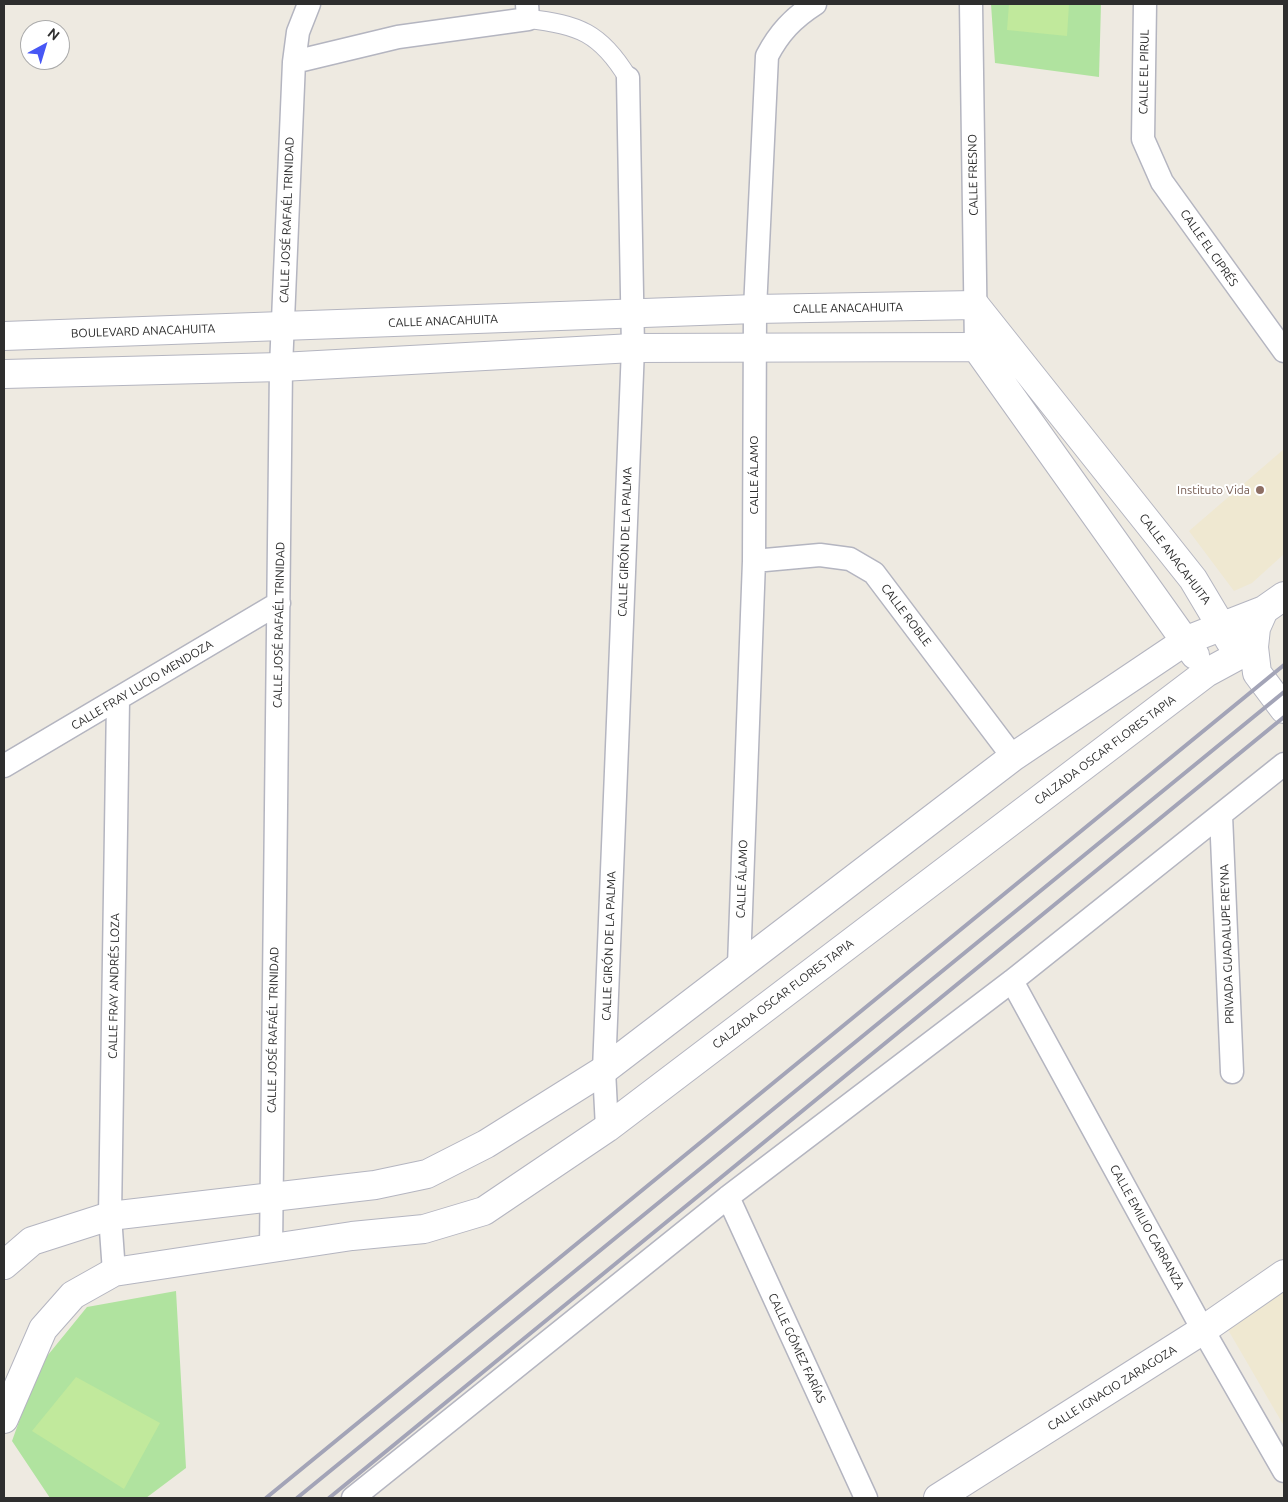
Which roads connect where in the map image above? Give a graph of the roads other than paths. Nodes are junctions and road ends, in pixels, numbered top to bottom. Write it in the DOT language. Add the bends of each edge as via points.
graph roads {
  1 [pos="309,4"];
  2 [pos="815,4"];
  3 [pos="971,4"];
  4 [pos="1145,4"];
  5 [pos="527,12"];
  6 [pos="294,62"];
  7 [pos="628,78"];
  8 [pos="1143,139"];
  9 [pos="975,306"];
  10 [pos="755,310"];
  11 [pos="632,315"];
  12 [pos="283,326"];
  13 [pos="4,336"];
  14 [pos="976,346"];
  15 [pos="754,347"];
  16 [pos="633,348"];
  17 [pos="1284,351"];
  18 [pos="281,367"];
  19 [pos="4,374"];
  20 [pos="754,561"];
  21 [pos="279,603"];
  22 [pos="1222,625"];
  23 [pos="1259,628"];
  24 [pos="1187,640"];
  25 [pos="1206,673"];
  26 [pos="118,700"];
  27 [pos="1284,709"];
  28 [pos="1013,756"];
  29 [pos="1284,764"];
  30 [pos="4,766"];
  31 [pos="1221,816"];
  32 [pos="739,966"];
  33 [pos="1012,981"];
  34 [pos="604,1070"];
  35 [pos="1232,1072"];
  36 [pos="607,1128"];
  37 [pos="728,1197"];
  38 [pos="271,1199"];
  39 [pos="110,1216"];
  40 [pos="271,1248"];
  41 [pos="4,1265"];
  42 [pos="114,1272"];
  43 [pos="1284,1274"];
  44 [pos="1203,1330"];
  45 [pos="4,1419"];
  46 [pos="1284,1471"];
  47 [pos="353,1498"];
  48 [pos="866,1498"];
  49 [pos="938,1498"];
  1 -- 6 [label="street, CALLE JOSÉ RAFAÉL TRINIDAD" via="298,32"];
  2 -- 10 [label="street, CALLE ÁLAMO" via="799,14 777,36 767,56"];
  3 -- 9 [label="street, CALLE FRESNO"];
  4 -- 8 [label="street, CALLE EL PIRUL"];
  5 -- 6 [label="street" via="398,37"];
  5 -- 7 [label="street, CALLE GIRÓN DE LA PALMA" via="576,27 602,44 616,58"];
  6 -- 12 [label="street, CALLE JOSÉ RAFAÉL TRINIDAD"];
  7 -- 11 [label="street, CALLE GIRÓN DE LA PALMA"];
  8 -- 17 [label="street, CALLE EL CIPRÉS" via="1162,182"];
  9 -- 10 [label="street, CALLE ANACAHUITA"];
  9 -- 14 [label="street, CALLE FRESNO"];
  9 -- 22 [label="street, CALLE ANACAHUITA" via="1192,579"];
  10 -- 11 [label="street, CALLE ANACAHUITA"];
  10 -- 15 [label="street, CALLE ÁLAMO"];
  11 -- 12 [label="street, CALLE ANACAHUITA"];
  11 -- 16 [label="street, CALLE GIRÓN DE LA PALMA"];
  12 -- 13 [label="street, BOULEVARD ANACAHUITA"];
  12 -- 18 [label="street, CALLE JOSÉ RAFAÉL TRINIDAD"];
  14 -- 15 [label="street"];
  14 -- 24 [label="street"];
  15 -- 16 [label="street"];
  15 -- 20 [label="street, CALLE ÁLAMO"];
  16 -- 18 [label="street"];
  16 -- 34 [label="street, CALLE GIRÓN DE LA PALMA"];
  18 -- 19 [label="street"];
  18 -- 21 [label="street, CALLE JOSÉ RAFAÉL TRINIDAD"];
  20 -- 28 [label="street, CALLE ROBLE" via="820,555 850,559 874,573"];
  20 -- 32 [label="street, CALLE ÁLAMO"];
  21 -- 26 [label="street, CALLE FRAY LUCIO MENDOZA"];
  21 -- 38 [label="street, CALLE JOSÉ RAFAÉL TRINIDAD"];
  22 -- 23 [label="street, CALLE ANACAHUITA"];
  22 -- 23 [label="street"];
  22 -- 24 [label="street"];
  23 -- 25 [label="street, CALZADA OSCAR FLORES TAPIA"];
  23 -- 27 [label="street, CALLE ANACAHUITA" via="1257,673"];
  24 -- 25 [label="street"];
  24 -- 28 [label="street"];
  25 -- 36 [label="street, CALZADA OSCAR FLORES TAPIA"];
  26 -- 30 [label="street, CALLE FRAY LUCIO MENDOZA"];
  26 -- 39 [label="street, CALLE FRAY ANDRÉS LOZA"];
  28 -- 32 [label="street"];
  29 -- 31 [label="street"];
  31 -- 33 [label="street"];
  31 -- 35 [label="street, PRIVADA GUADALUPE REYNA"];
  32 -- 34 [label="street"];
  33 -- 37 [label="street"];
  33 -- 44 [label="street, CALLE EMILIO CARRANZA"];
  34 -- 36 [label="street, CALLE GIRÓN DE LA PALMA"];
  34 -- 38 [label="street" via="486,1144 427,1174 375,1185"];
  36 -- 40 [label="street, CALZADA OSCAR FLORES TAPIA" via="484,1211 424,1229"];
  37 -- 47 [label="street"];
  37 -- 48 [label="street, CALLE GÓMEZ FARÍAS"];
  38 -- 39 [label="street"];
  38 -- 40 [label="street, CALLE JOSÉ RAFAÉL TRINIDAD"];
  39 -- 41 [label="street" via="32,1241"];
  39 -- 42 [label="street, CALLE FRAY ANDRÉS LOZA"];
  40 -- 42 [label="street, CALZADA OSCAR FLORES TAPIA"];
  42 -- 45 [label="street" via="73,1295 44,1328"];
  43 -- 44 [label="street, CALLE IGNACIO ZARAGOZA"];
  44 -- 46 [label="street, CALLE EMILIO CARRANZA"];
  44 -- 49 [label="street, CALLE IGNACIO ZARAGOZA"];
}
